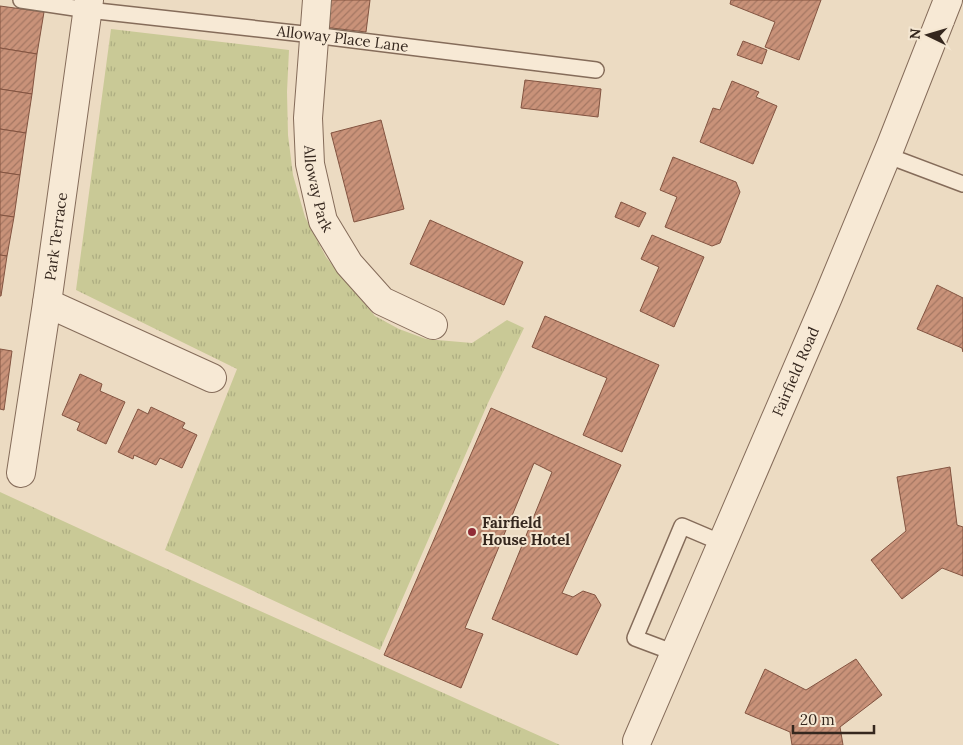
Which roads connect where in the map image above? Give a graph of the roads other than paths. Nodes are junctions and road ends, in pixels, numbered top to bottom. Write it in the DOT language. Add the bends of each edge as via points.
graph roads {
  1 [pos="21,0"];
  2 [pos="317,0"];
  3 [pos="948,0"];
  4 [pos="88,5"];
  5 [pos="313,35"];
  6 [pos="596,70"];
  7 [pos="886,155"];
  8 [pos="963,184"];
  9 [pos="47,303"];
  10 [pos="433,325"];
  11 [pos="212,378"];
  12 [pos="20,473"];
  13 [pos="722,543"];
  14 [pos="675,653"];
  15 [pos="641,743"];
  1 -- 4 [label="lane, Alloway Place Lane"];
  2 -- 5 [label="street, Alloway Park"];
  3 -- 7 [label="street, Fairfield Road"];
  4 -- 5 [label="lane, Alloway Place Lane"];
  4 -- 9 [label="street, Park Terrace"];
  5 -- 6 [label="lane, Alloway Place Lane"];
  5 -- 10 [label="street, Alloway Park" via="308,118 310,164 323,221 348,264 382,301"];
  7 -- 8 [label="lane"];
  7 -- 13 [label="street, Fairfield Road"];
  9 -- 11 [label="street"];
  9 -- 12 [label="street, Park Terrace"];
  13 -- 14 [label="street, Fairfield Road"];
  13 -- 14 [label="lane" via="682,526 635,638"];
  14 -- 15 [label="street, Fairfield Road"];
}
